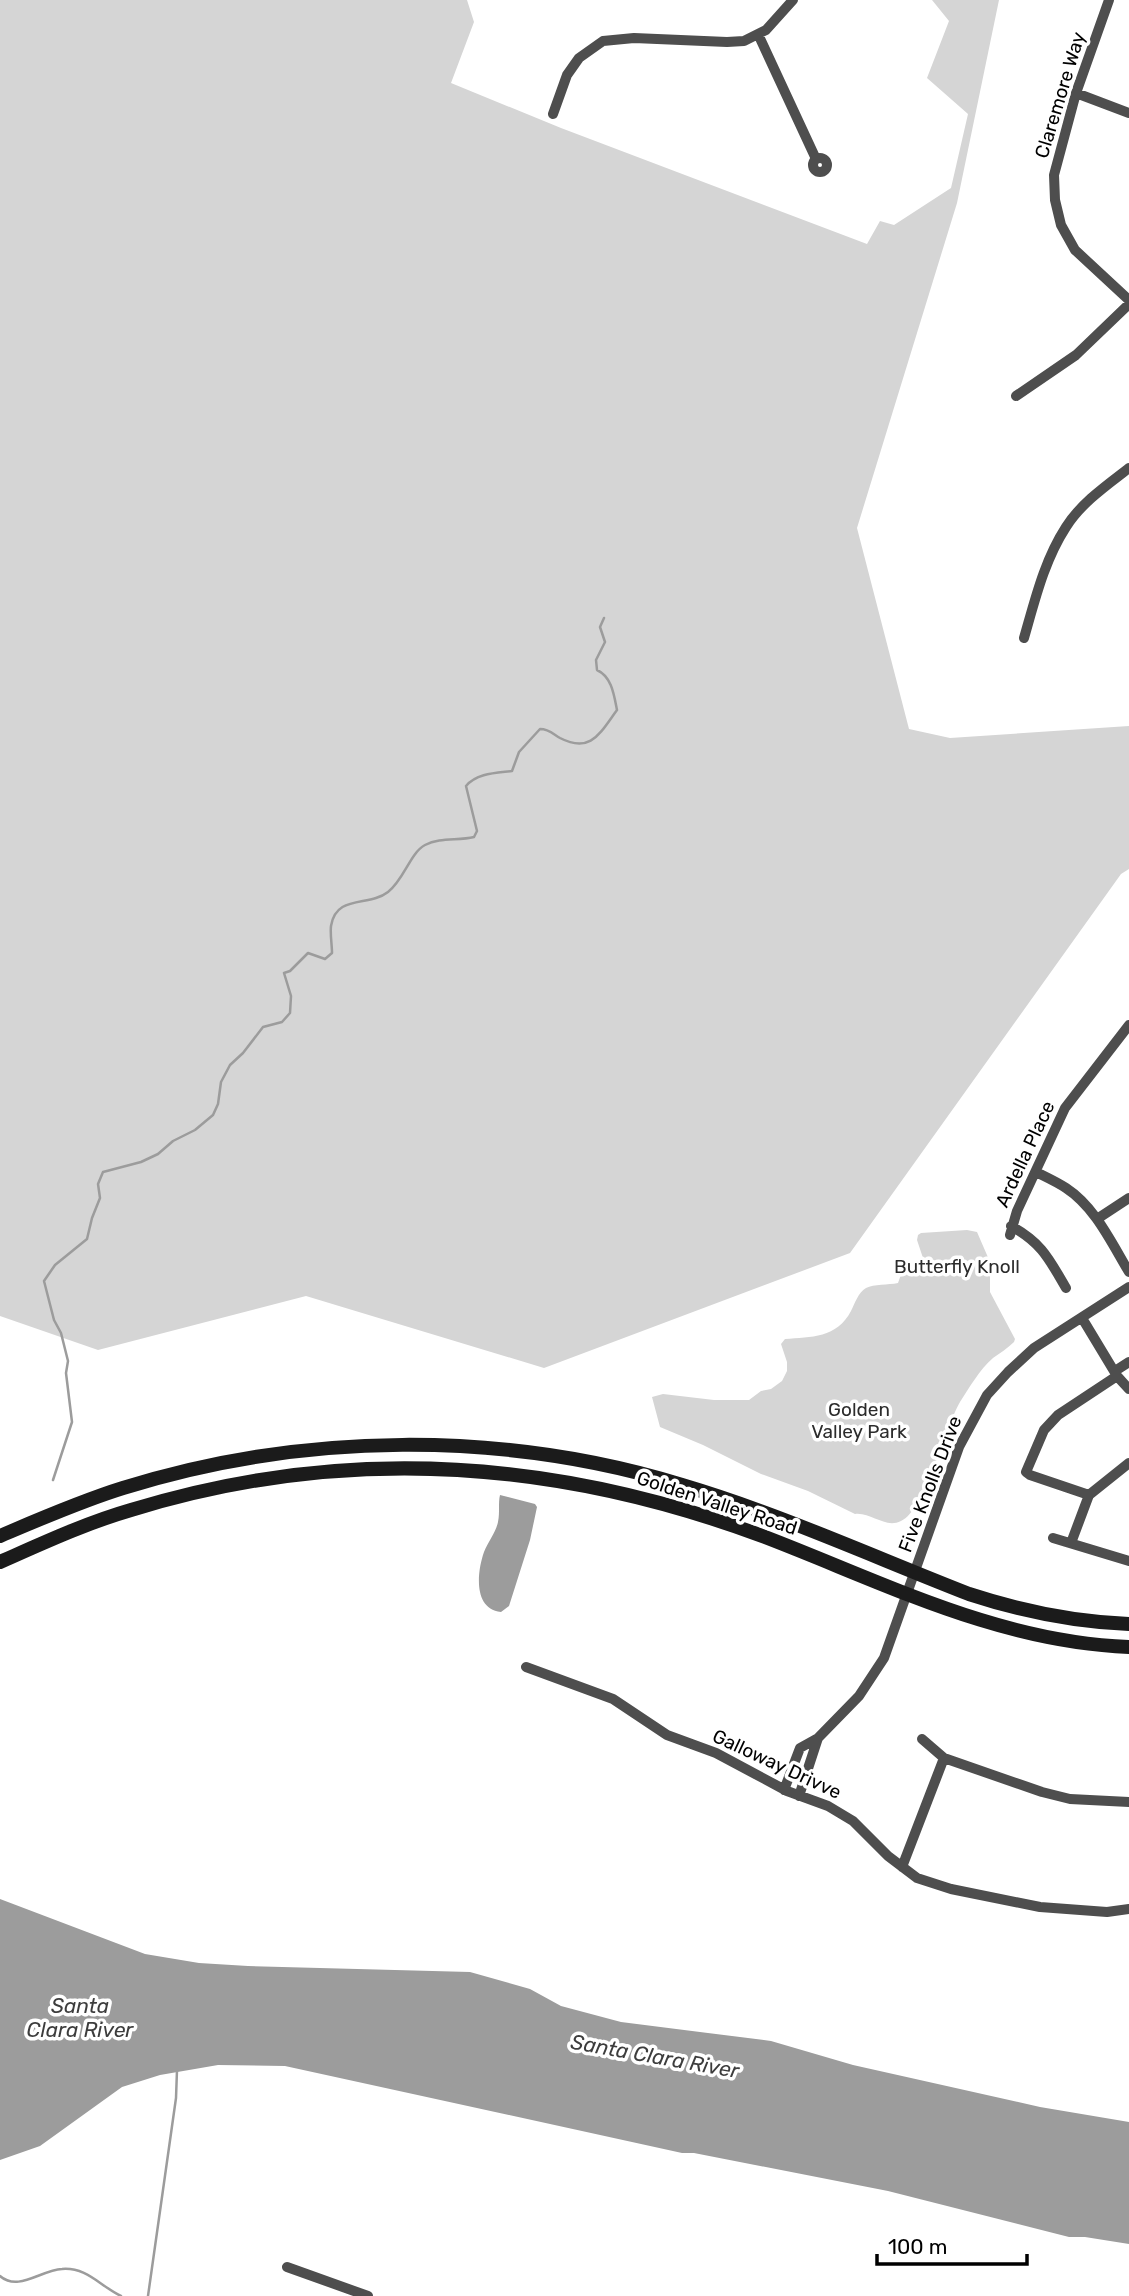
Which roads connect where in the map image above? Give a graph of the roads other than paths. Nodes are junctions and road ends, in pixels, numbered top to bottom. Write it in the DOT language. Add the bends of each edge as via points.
graph roads {
  1 [pos="793,0"];
  2 [pos="1110,0"];
  3 [pos="758,34"];
  4 [pos="1076,93"];
  5 [pos="1129,113"];
  6 [pos="553,114"];
  7 [pos="816,159"];
  8 [pos="1129,302"];
  9 [pos="1016,396"];
  10 [pos="1129,468"];
  11 [pos="1024,638"];
  12 [pos="1129,1025"];
  13 [pos="1036,1172"];
  14 [pos="1129,1198"];
  15 [pos="1097,1219"];
  16 [pos="1129,1272"];
  17 [pos="1129,1287"];
  18 [pos="1066,1288"];
  19 [pos="1082,1318"];
  20 [pos="1129,1362"];
  21 [pos="1116,1373"];
  22 [pos="1129,1389"];
  23 [pos="1129,1462"];
  24 [pos="1089,1495"];
  25 [pos="0,1536"];
  26 [pos="1053,1538"];
  27 [pos="1072,1543"];
  28 [pos="1129,1561"];
  29 [pos="0,1562"];
  30 [pos="915,1573"];
  31 [pos="908,1594"];
  32 [pos="1129,1624"];
  33 [pos="1129,1647"];
  34 [pos="526,1667"];
  35 [pos="818,1738"];
  36 [pos="922,1739"];
  37 [pos="944,1758"];
  38 [pos="784,1790"];
  39 [pos="799,1796"];
  40 [pos="1129,1802"];
  41 [pos="902,1867"];
  42 [pos="1129,1909"];
  43 [pos="287,2267"];
  44 [pos="368,2296"];
  1 -- 3 [label="street"];
  2 -- 4 [label="street, Claremore Way"];
  3 -- 6 [label="street" via="727,43 603,41 579,58 567,75"];
  3 -- 7 [label="street"];
  4 -- 5 [label="street"];
  4 -- 8 [label="street, Claremore Way" via="1054,175 1061,225 1075,250"];
  8 -- 9 [label="street" via="1076,355"];
  10 -- 11 [label="street" via="1092,497 1066,526 1044,568"];
  12 -- 13 [label="street, Ardella Place" via="1065,1108"];
  13 -- 15 [label="street" via="1066,1188"];
  13 -- 18 [label="street, Ardella Place" via="1010,1231 1038,1244"];
  14 -- 15 [label="street"];
  15 -- 16 [label="street"];
  17 -- 19 [label="street, Five Knolls Drive"];
  19 -- 21 [label="street"];
  19 -- 30 [label="street, Five Knolls Drive" via="1034,1348 987,1395 958,1447"];
  20 -- 21 [label="street"];
  21 -- 22 [label="street"];
  21 -- 24 [label="street" via="1044,1430 1026,1472"];
  23 -- 24 [label="street"];
  24 -- 27 [label="street"];
  25 -- 30 [label="main road, Golden Valley Road" via="122,1488 254,1457 393,1445 473,1447 617,1467 682,1485"];
  26 -- 27 [label="street"];
  27 -- 28 [label="street"];
  29 -- 31 [label="main road, Golden Valley Road" via="130,1510 207,1490 302,1473 449,1469 567,1481 645,1498 734,1525"];
  30 -- 31 [label="street, Five Knolls Drive"];
  30 -- 32 [label="main road, Golden Valley Road" via="1001,1605 1064,1619"];
  31 -- 33 [label="main road, Golden Valley Road" via="1029,1635"];
  31 -- 35 [label="street, Five Knolls Drive" via="884,1658 859,1696"];
  34 -- 38 [label="street, Galloway Drivve" via="613,1699 667,1735 716,1753"];
  35 -- 38 [label="street, Five Knolls Drive" via="800,1748"];
  35 -- 39 [label="street"];
  36 -- 37 [label="street"];
  37 -- 40 [label="street" via="1070,1799"];
  37 -- 41 [label="street"];
  38 -- 39 [label="street, Galloway Drivve"];
  39 -- 41 [label="street, Galloway Drivve" via="853,1821"];
  41 -- 42 [label="street, Galloway Drivve" via="917,1878 951,1889 1040,1908"];
  43 -- 44 [label="street"];
}
